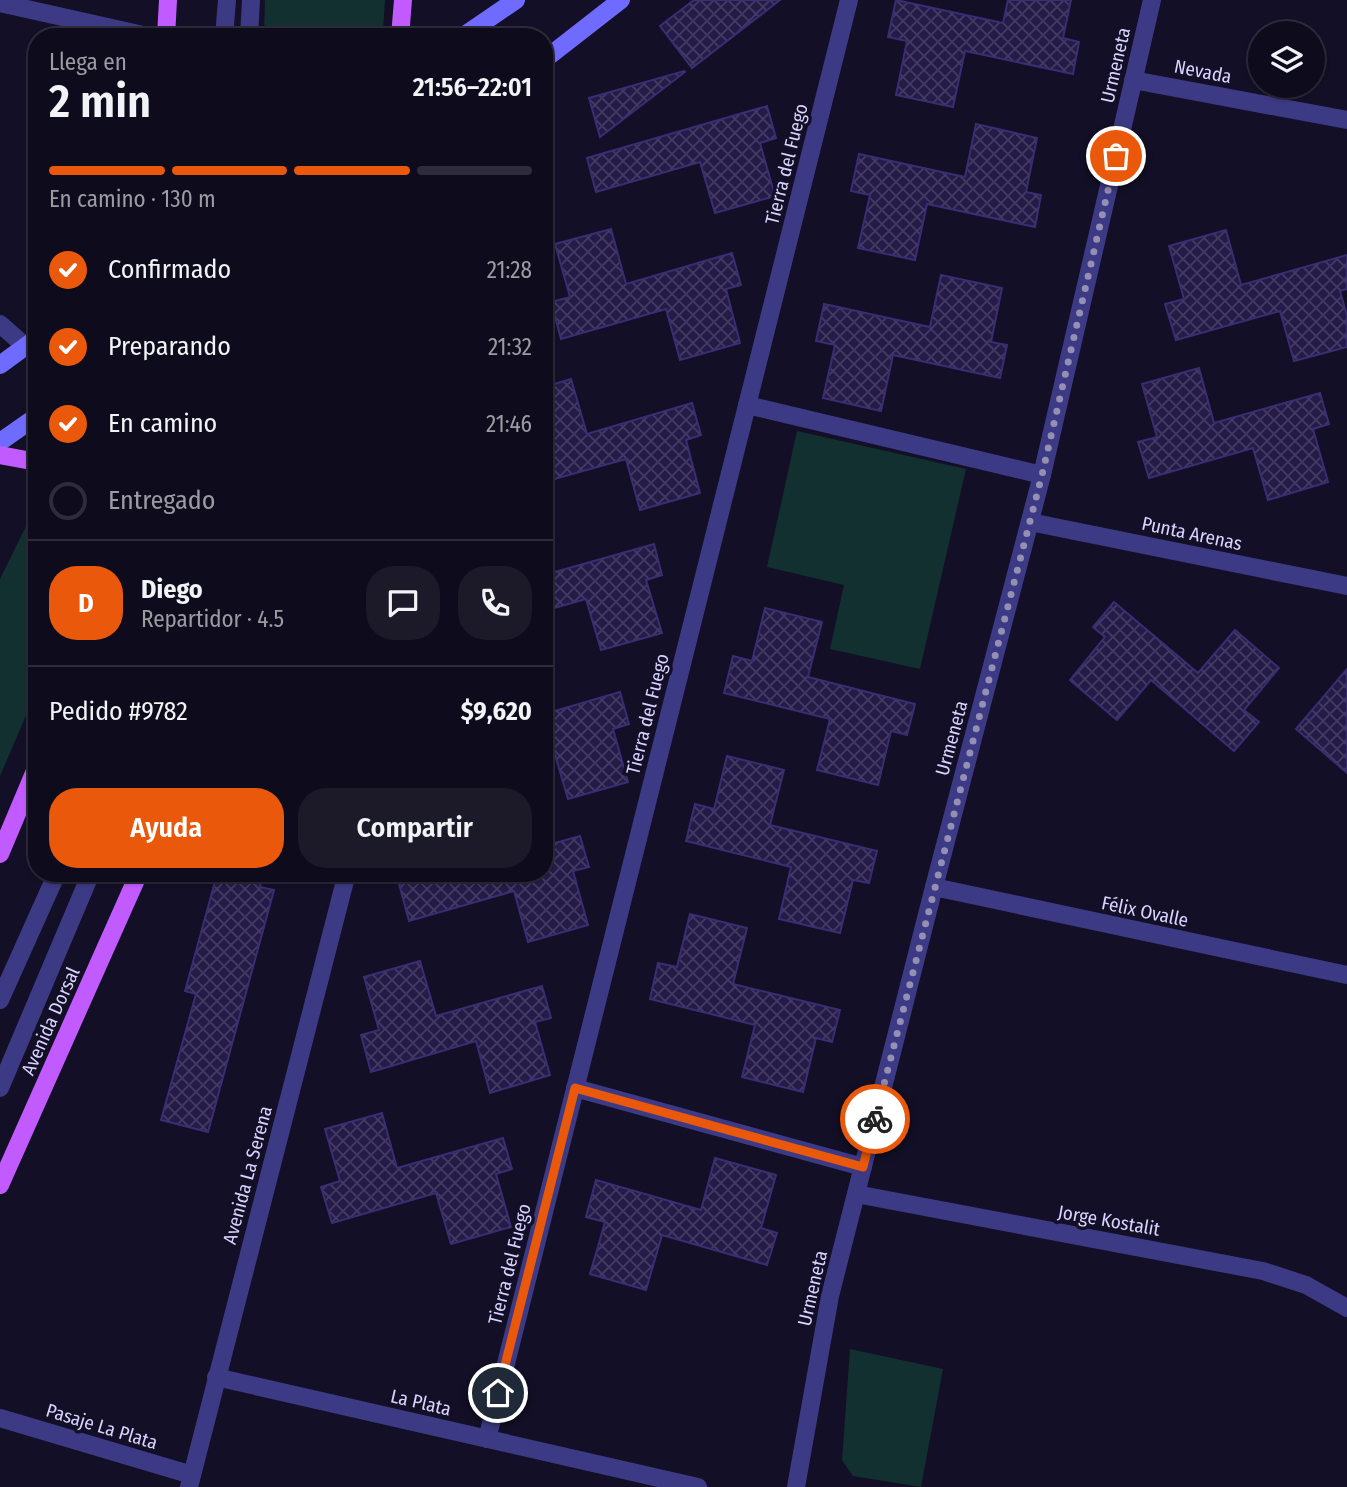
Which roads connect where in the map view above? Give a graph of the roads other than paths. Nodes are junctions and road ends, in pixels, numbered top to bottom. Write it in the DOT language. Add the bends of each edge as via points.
graph roads {
  1 [pos="168,0"];
  2 [pos="227,0"];
  3 [pos="251,0"];
  4 [pos="403,0"];
  5 [pos="516,0"];
  6 [pos="621,0"];
  7 [pos="849,0"];
  8 [pos="1152,0"];
  9 [pos="0,3"];
  10 [pos="112,28"];
  11 [pos="166,28"];
  12 [pos="225,28"];
  13 [pos="249,28"];
  14 [pos="401,28"];
  15 [pos="475,28"];
  16 [pos="553,53"];
  17 [pos="1133,80"];
  18 [pos="1347,120"];
  19 [pos="0,324"];
  20 [pos="28,340"];
  21 [pos="28,344"];
  22 [pos="0,365"];
  23 [pos="747,405"];
  24 [pos="28,422"];
  25 [pos="0,442"];
  26 [pos="0,455"];
  27 [pos="28,460"];
  28 [pos="1042,475"];
  29 [pos="1030,522"];
  30 [pos="1347,586"];
  31 [pos="28,787"];
  32 [pos="0,854"];
  33 [pos="53,882"];
  34 [pos="87,882"];
  35 [pos="135,882"];
  36 [pos="345,882"];
  37 [pos="934,887"];
  38 [pos="1347,975"];
  39 [pos="0,1000"];
  40 [pos="0,1088"];
  41 [pos="575,1088"];
  42 [pos="863,1167"];
  43 [pos="0,1185"];
  44 [pos="856,1194"];
  45 [pos="1347,1308"];
  46 [pos="216,1377"];
  47 [pos="0,1418"];
  48 [pos="487,1439"];
  49 [pos="191,1481"];
  50 [pos="698,1487"];
  51 [pos="796,1487"];
  1 -- 11 [label="main road"];
  2 -- 12 [label="street"];
  3 -- 13 [label="street"];
  4 -- 14 [label="main road"];
  5 -- 15 [label="main road"];
  6 -- 16 [label="main road"];
  7 -- 23 [label="street, Tierra del Fuego"];
  8 -- 17 [label="street, Urmeneta"];
  9 -- 10 [label="street"];
  17 -- 18 [label="street, Nevada"];
  17 -- 28 [label="street, Urmeneta"];
  19 -- 20 [label="street"];
  21 -- 22 [label="main road"];
  23 -- 28 [label="street"];
  23 -- 41 [label="street, Tierra del Fuego"];
  24 -- 25 [label="main road"];
  26 -- 27 [label="main road"];
  28 -- 29 [label="street, Urmeneta"];
  29 -- 30 [label="street, Punta Arenas"];
  29 -- 37 [label="street, Urmeneta"];
  31 -- 32 [label="main road"];
  33 -- 39 [label="street"];
  34 -- 40 [label="street"];
  35 -- 43 [label="main road, Avenida Dorsal"];
  36 -- 46 [label="street, Avenida La Serena"];
  37 -- 38 [label="street, Félix Ovalle"];
  37 -- 42 [label="street, Urmeneta"];
  41 -- 42 [label="street"];
  41 -- 48 [label="street, Tierra del Fuego"];
  42 -- 44 [label="street, Urmeneta"];
  44 -- 45 [label="street, Jorge Kostalit" via="1263,1271 1306,1285"];
  44 -- 51 [label="street, Urmeneta" via="823,1328"];
  46 -- 48 [label="street, La Plata"];
  46 -- 49 [label="street, Avenida La Serena"];
  47 -- 49 [label="street, Pasaje La Plata"];
  48 -- 50 [label="street, La Plata"];
}
